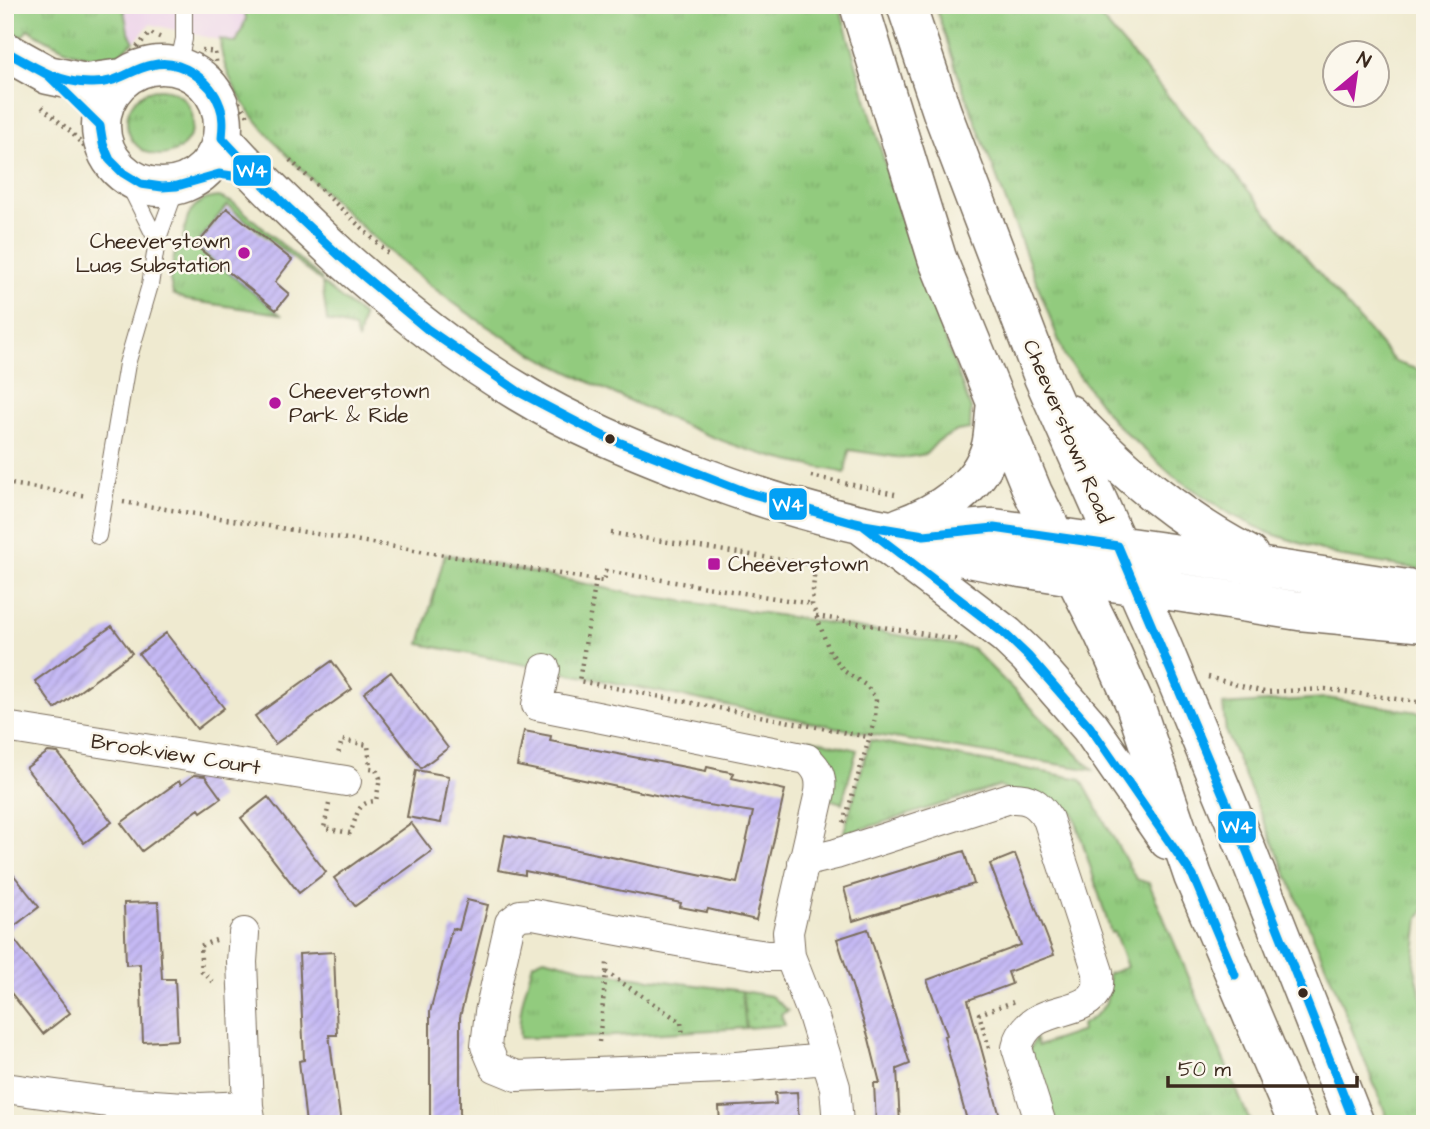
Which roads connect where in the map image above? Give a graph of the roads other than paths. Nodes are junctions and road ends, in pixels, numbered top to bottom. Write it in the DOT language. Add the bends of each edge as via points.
graph roads {
  1 [pos="184,5"];
  2 [pos="859,5"];
  3 [pos="906,5"];
  4 [pos="5,51"];
  5 [pos="180,56"];
  6 [pos="121,68"];
  7 [pos="43,89"];
  8 [pos="100,126"];
  9 [pos="239,131"];
  10 [pos="270,166"];
  11 [pos="113,173"];
  12 [pos="184,183"];
  13 [pos="157,241"];
  14 [pos="1051,394"];
  15 [pos="996,403"];
  16 [pos="890,529"];
  17 [pos="98,536"];
  18 [pos="1053,536"];
  19 [pos="1118,546"];
  20 [pos="1277,570"];
  21 [pos="1074,576"];
  22 [pos="1135,585"];
  23 [pos="1425,595"];
  24 [pos="1425,623"];
  25 [pos="545,669"];
  26 [pos="5,726"];
  27 [pos="346,781"];
  28 [pos="803,862"];
  29 [pos="1193,876"];
  30 [pos="233,933"];
  31 [pos="790,956"];
  32 [pos="826,1059"];
  33 [pos="5,1088"];
  34 [pos="250,1115"];
  35 [pos="838,1124"];
  36 [pos="1041,1124"];
  37 [pos="1298,1124"];
  38 [pos="1355,1124"];
  1 -- 5 [label="lane"];
  2 -- 15 [label="main road" via="937,258"];
  3 -- 14 [label="main road, Cheeverstown Road"];
  4 -- 7 [label="main road"];
  5 -- 6 [label="main road" via="139,68"];
  5 -- 9 [label="main road" via="219,102 223,120"];
  6 -- 7 [label="main road" via="86,83"];
  6 -- 8 [label="main road"];
  7 -- 8 [label="main road"];
  8 -- 11 [label="main road"];
  9 -- 10 [label="main road"];
  9 -- 12 [label="main road" via="205,169"];
  10 -- 12 [label="main road"];
  10 -- 16 [label="main road" via="396,306 518,392 580,425 716,482"];
  11 -- 12 [label="main road" via="162,187"];
  11 -- 13 [label="lane"];
  12 -- 13 [label="lane"];
  13 -- 17 [label="lane" via="127,364"];
  14 -- 19 [label="main road, Cheeverstown Road"];
  14 -- 20 [label="main road" via="1108,455 1155,496 1200,528"];
  15 -- 16 [label="main road" via="990,447 971,482 944,507"];
  15 -- 18 [label="main road"];
  16 -- 18 [label="main road" via="975,528"];
  16 -- 21 [label="main road" via="959,556"];
  16 -- 29 [label="main road" via="1028,656 1090,727"];
  18 -- 19 [label="main road"];
  18 -- 21 [label="main road"];
  19 -- 20 [label="main road"];
  19 -- 22 [label="main road, Cheeverstown Road"];
  20 -- 23 [label="main road"];
  21 -- 22 [label="main road"];
  21 -- 29 [label="main road" via="1134,702"];
  22 -- 24 [label="main road" via="1299,611"];
  22 -- 38 [label="main road, Cheeverstown Road"];
  25 -- 28 [label="street" via="537,705 807,759 817,768 821,781"];
  26 -- 27 [label="street, Brookview Court"];
  28 -- 31 [label="street" via="788,932"];
  28 -- 36 [label="street" via="1010,798 1025,797 1040,806 1098,972 1098,988 1092,998 1037,1020 1020,1036 1017,1048"];
  29 -- 37 [label="main road"];
  30 -- 34 [label="street" via="242,962"];
  31 -- 32 [label="street"];
  31 -- 32 [label="street" via="520,915 510,923 486,1046 495,1067 517,1076"];
  32 -- 35 [label="street" via="835,1087"];
  33 -- 34 [label="street"];
}
